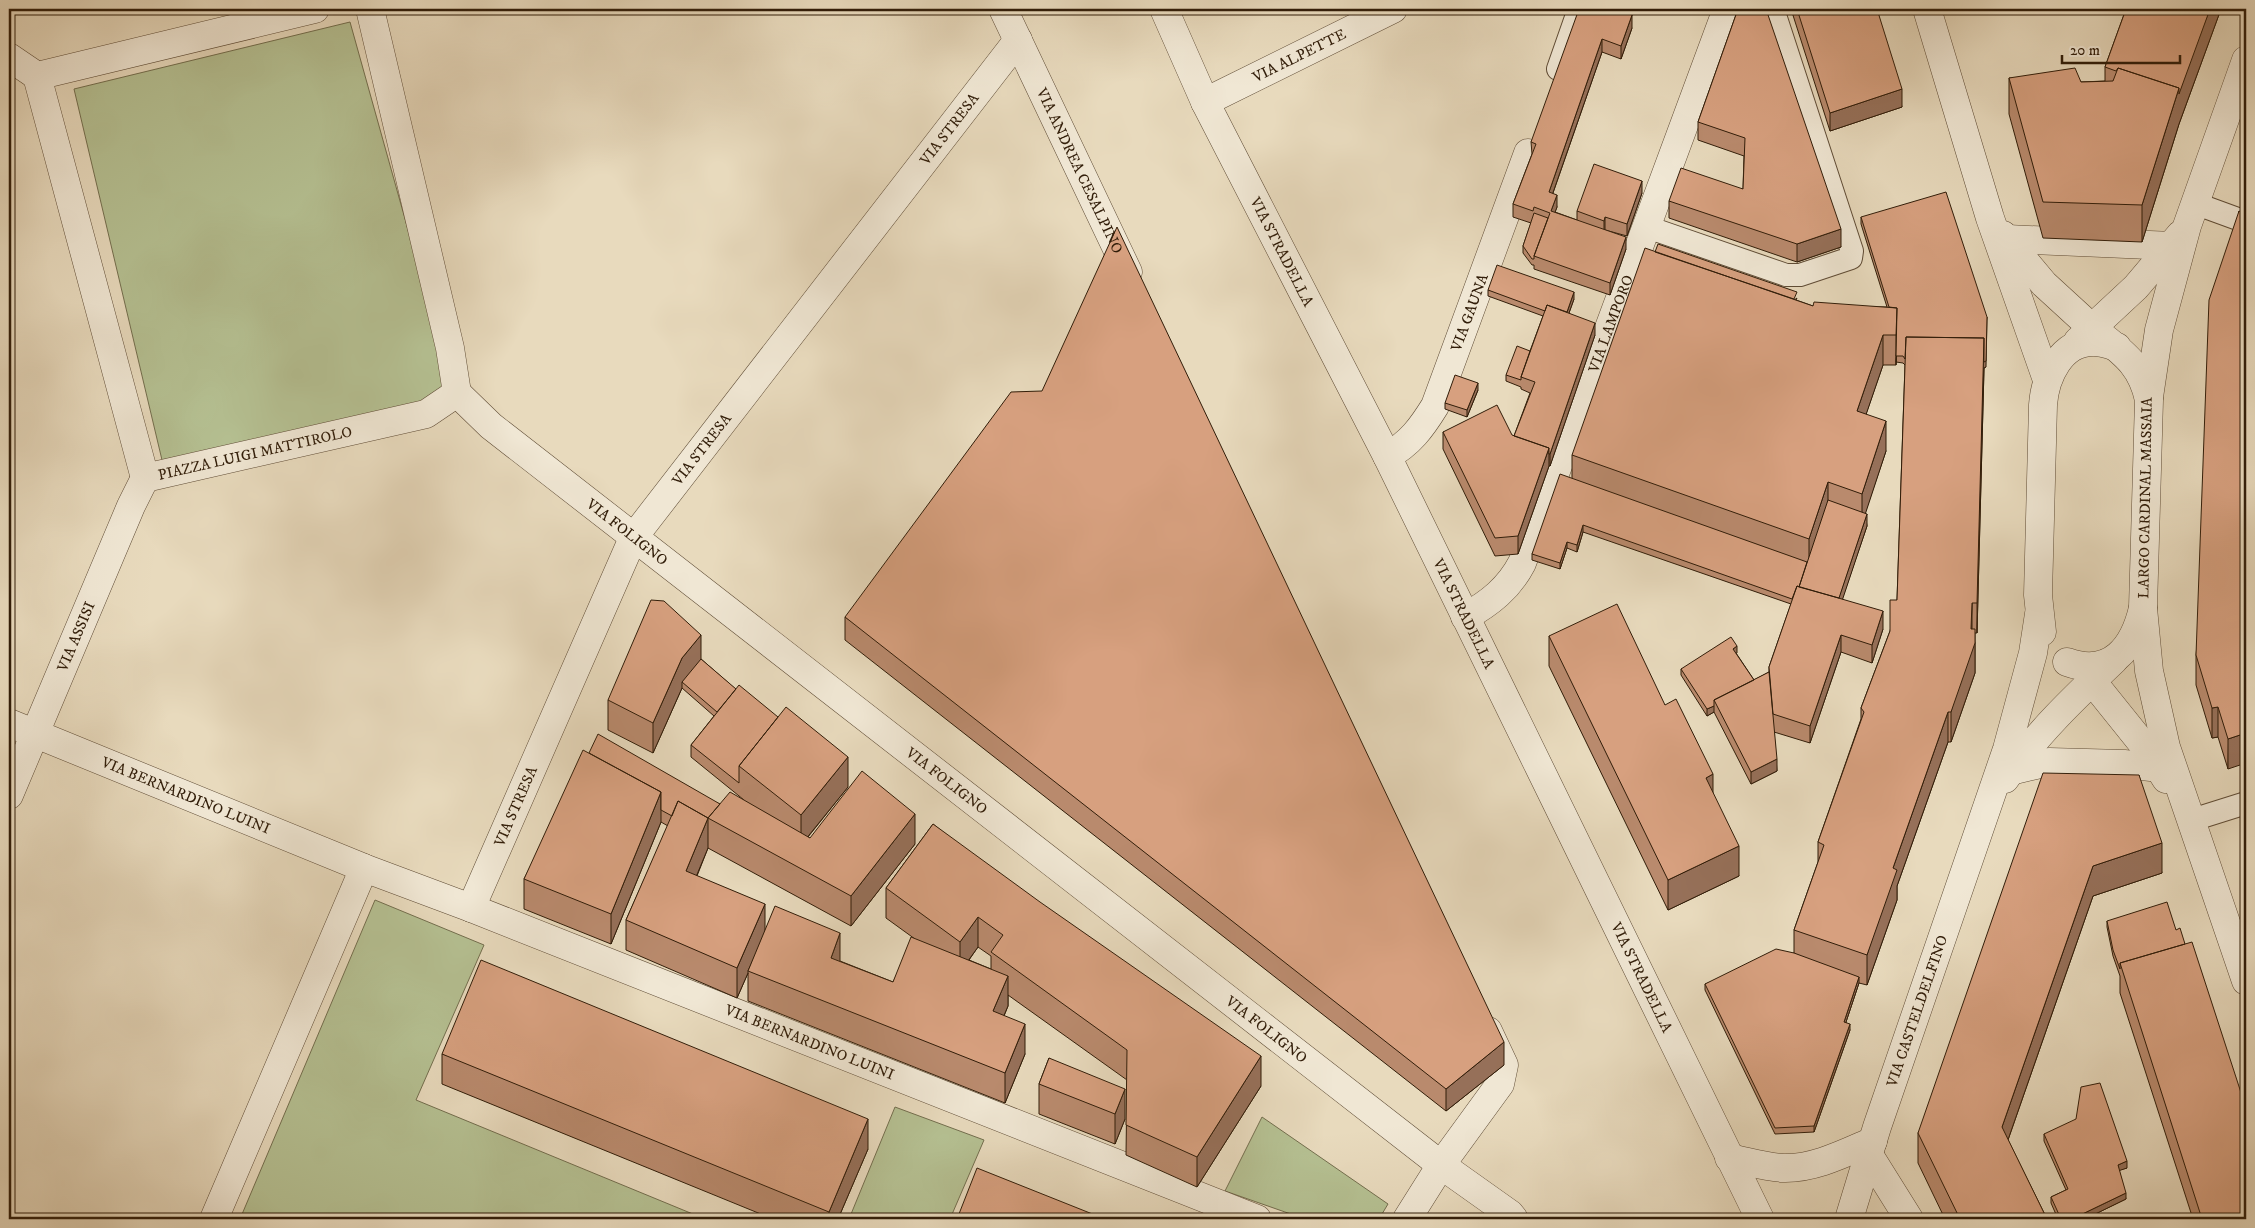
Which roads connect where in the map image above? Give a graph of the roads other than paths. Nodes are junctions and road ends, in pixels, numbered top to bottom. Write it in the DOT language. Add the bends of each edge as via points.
graph roads {
  1 [pos="315,9"];
  2 [pos="370,9"];
  3 [pos="1003,9"];
  4 [pos="1164,9"];
  5 [pos="1393,9"];
  6 [pos="1579,9"];
  7 [pos="1727,9"];
  8 [pos="1773,9"];
  9 [pos="1926,9"];
  10 [pos="1018,40"];
  11 [pos="9,57"];
  12 [pos="2246,60"];
  13 [pos="37,76"];
  14 [pos="1550,90"];
  15 [pos="1205,102"];
  16 [pos="1531,144"];
  17 [pos="1990,218"];
  18 [pos="2246,222"];
  19 [pos="2185,225"];
  20 [pos="1647,227"];
  21 [pos="2007,239"];
  22 [pos="1138,294"];
  23 [pos="2092,328"];
  24 [pos="2117,348"];
  25 [pos="2067,352"];
  26 [pos="456,393"];
  27 [pos="2045,393"];
  28 [pos="2149,400"];
  29 [pos="1388,456"];
  30 [pos="145,478"];
  31 [pos="633,538"];
  32 [pos="2143,608"];
  33 [pos="2039,614"];
  34 [pos="1465,618"];
  35 [pos="2116,658"];
  36 [pos="2067,662"];
  37 [pos="2092,681"];
  38 [pos="9,723"];
  39 [pos="36,734"];
  40 [pos="2160,768"];
  41 [pos="2010,771"];
  42 [pos="9,795"];
  43 [pos="2246,803"];
  44 [pos="1988,804"];
  45 [pos="2192,820"];
  46 [pos="364,868"];
  47 [pos="472,908"];
  48 [pos="2246,981"];
  49 [pos="1479,1011"];
  50 [pos="1871,1148"];
  51 [pos="1728,1158"];
  52 [pos="1441,1165"];
  53 [pos="214,1219"];
  54 [pos="1257,1219"];
  55 [pos="1407,1219"];
  56 [pos="1514,1219"];
  57 [pos="1760,1219"];
  58 [pos="1849,1219"];
  59 [pos="1909,1219"];
  1 -- 13 [label="street"];
  2 -- 26 [label="street" via="450,348"];
  3 -- 10 [label="street, VIA ANDREA CESALPINO"];
  4 -- 15 [label="street, VIA STRADELLA"];
  5 -- 15 [label="street, VIA ALPETTE"];
  6 -- 14 [label="lane"];
  7 -- 20 [label="street, VIA LAMPORO"];
  8 -- 20 [label="lane" via="1852,251 1851,258 1794,276"];
  9 -- 17 [label="street"];
  10 -- 22 [label="street, VIA ANDREA CESALPINO"];
  10 -- 31 [label="street, VIA STRESA"];
  11 -- 13 [label="street"];
  12 -- 19 [label="street"];
  13 -- 30 [label="street, PIAZZA LUIGI MATTIROLO"];
  15 -- 29 [label="street, VIA STRADELLA"];
  16 -- 29 [label="street, VIA GAUNA" via="1435,406 1416,434"];
  17 -- 21 [label="street, LARGO CARDINAL MASSAIA"];
  17 -- 27 [label="street"];
  18 -- 19 [label="lane"];
  19 -- 21 [label="street"];
  19 -- 23 [label="street" via="2136,287"];
  19 -- 28 [label="street" via="2159,330"];
  20 -- 34 [label="street, VIA LAMPORO" via="1522,563 1509,584 1495,598"];
  21 -- 23 [label="street, LARGO CARDINAL MASSAIA" via="2044,284"];
  23 -- 24 [label="street, LARGO CARDINAL MASSAIA"];
  23 -- 25 [label="street"];
  24 -- 25 [label="street" via="2094,342"];
  24 -- 28 [label="street, LARGO CARDINAL MASSAIA" via="2140,373"];
  25 -- 27 [label="street" via="2054,365"];
  26 -- 30 [label="street, PIAZZA LUIGI MATTIROLO" via="426,414"];
  26 -- 31 [label="street, VIA FOLIGNO" via="491,426"];
  27 -- 33 [label="street"];
  28 -- 32 [label="street, LARGO CARDINAL MASSAIA"];
  29 -- 34 [label="street, VIA STRADELLA"];
  30 -- 39 [label="street, VIA ASSISI"];
  31 -- 47 [label="street, VIA STRESA"];
  31 -- 52 [label="street, VIA FOLIGNO"];
  32 -- 35 [label="street, LARGO CARDINAL MASSAIA" via="2133,638"];
  32 -- 45 [label="street" via="2147,657 2158,716"];
  33 -- 36 [label="street" via="2049,646"];
  33 -- 44 [label="street, VIA CASTELDELFINO" via="2033,653 2007,749"];
  34 -- 51 [label="street, VIA STRADELLA"];
  35 -- 36 [label="street" via="2089,667"];
  35 -- 37 [label="street, VIA CASTELDELFINO"];
  36 -- 37 [label="street"];
  37 -- 40 [label="street"];
  37 -- 41 [label="street, VIA CASTELDELFINO" via="2042,732"];
  38 -- 39 [label="street, VIA BERNARDINO LUINI"];
  39 -- 42 [label="street, VIA ASSISI"];
  39 -- 46 [label="street, VIA BERNARDINO LUINI"];
  40 -- 41 [label="street" via="2049,762"];
  40 -- 45 [label="street"];
  41 -- 44 [label="street, VIA CASTELDELFINO"];
  43 -- 45 [label="lane"];
  44 -- 50 [label="street, VIA CASTELDELFINO"];
  45 -- 48 [label="street"];
  46 -- 47 [label="street, VIA BERNARDINO LUINI"];
  46 -- 53 [label="street"];
  47 -- 54 [label="street, VIA BERNARDINO LUINI"];
  49 -- 52 [label="street" via="1504,1065 1500,1084"];
  50 -- 51 [label="street" via="1799,1167 1772,1167"];
  50 -- 58 [label="street, VIA CASTELDELFINO"];
  50 -- 59 [label="street"];
  51 -- 57 [label="street, VIA STRADELLA"];
  52 -- 55 [label="street"];
  52 -- 56 [label="street, VIA FOLIGNO"];
}
